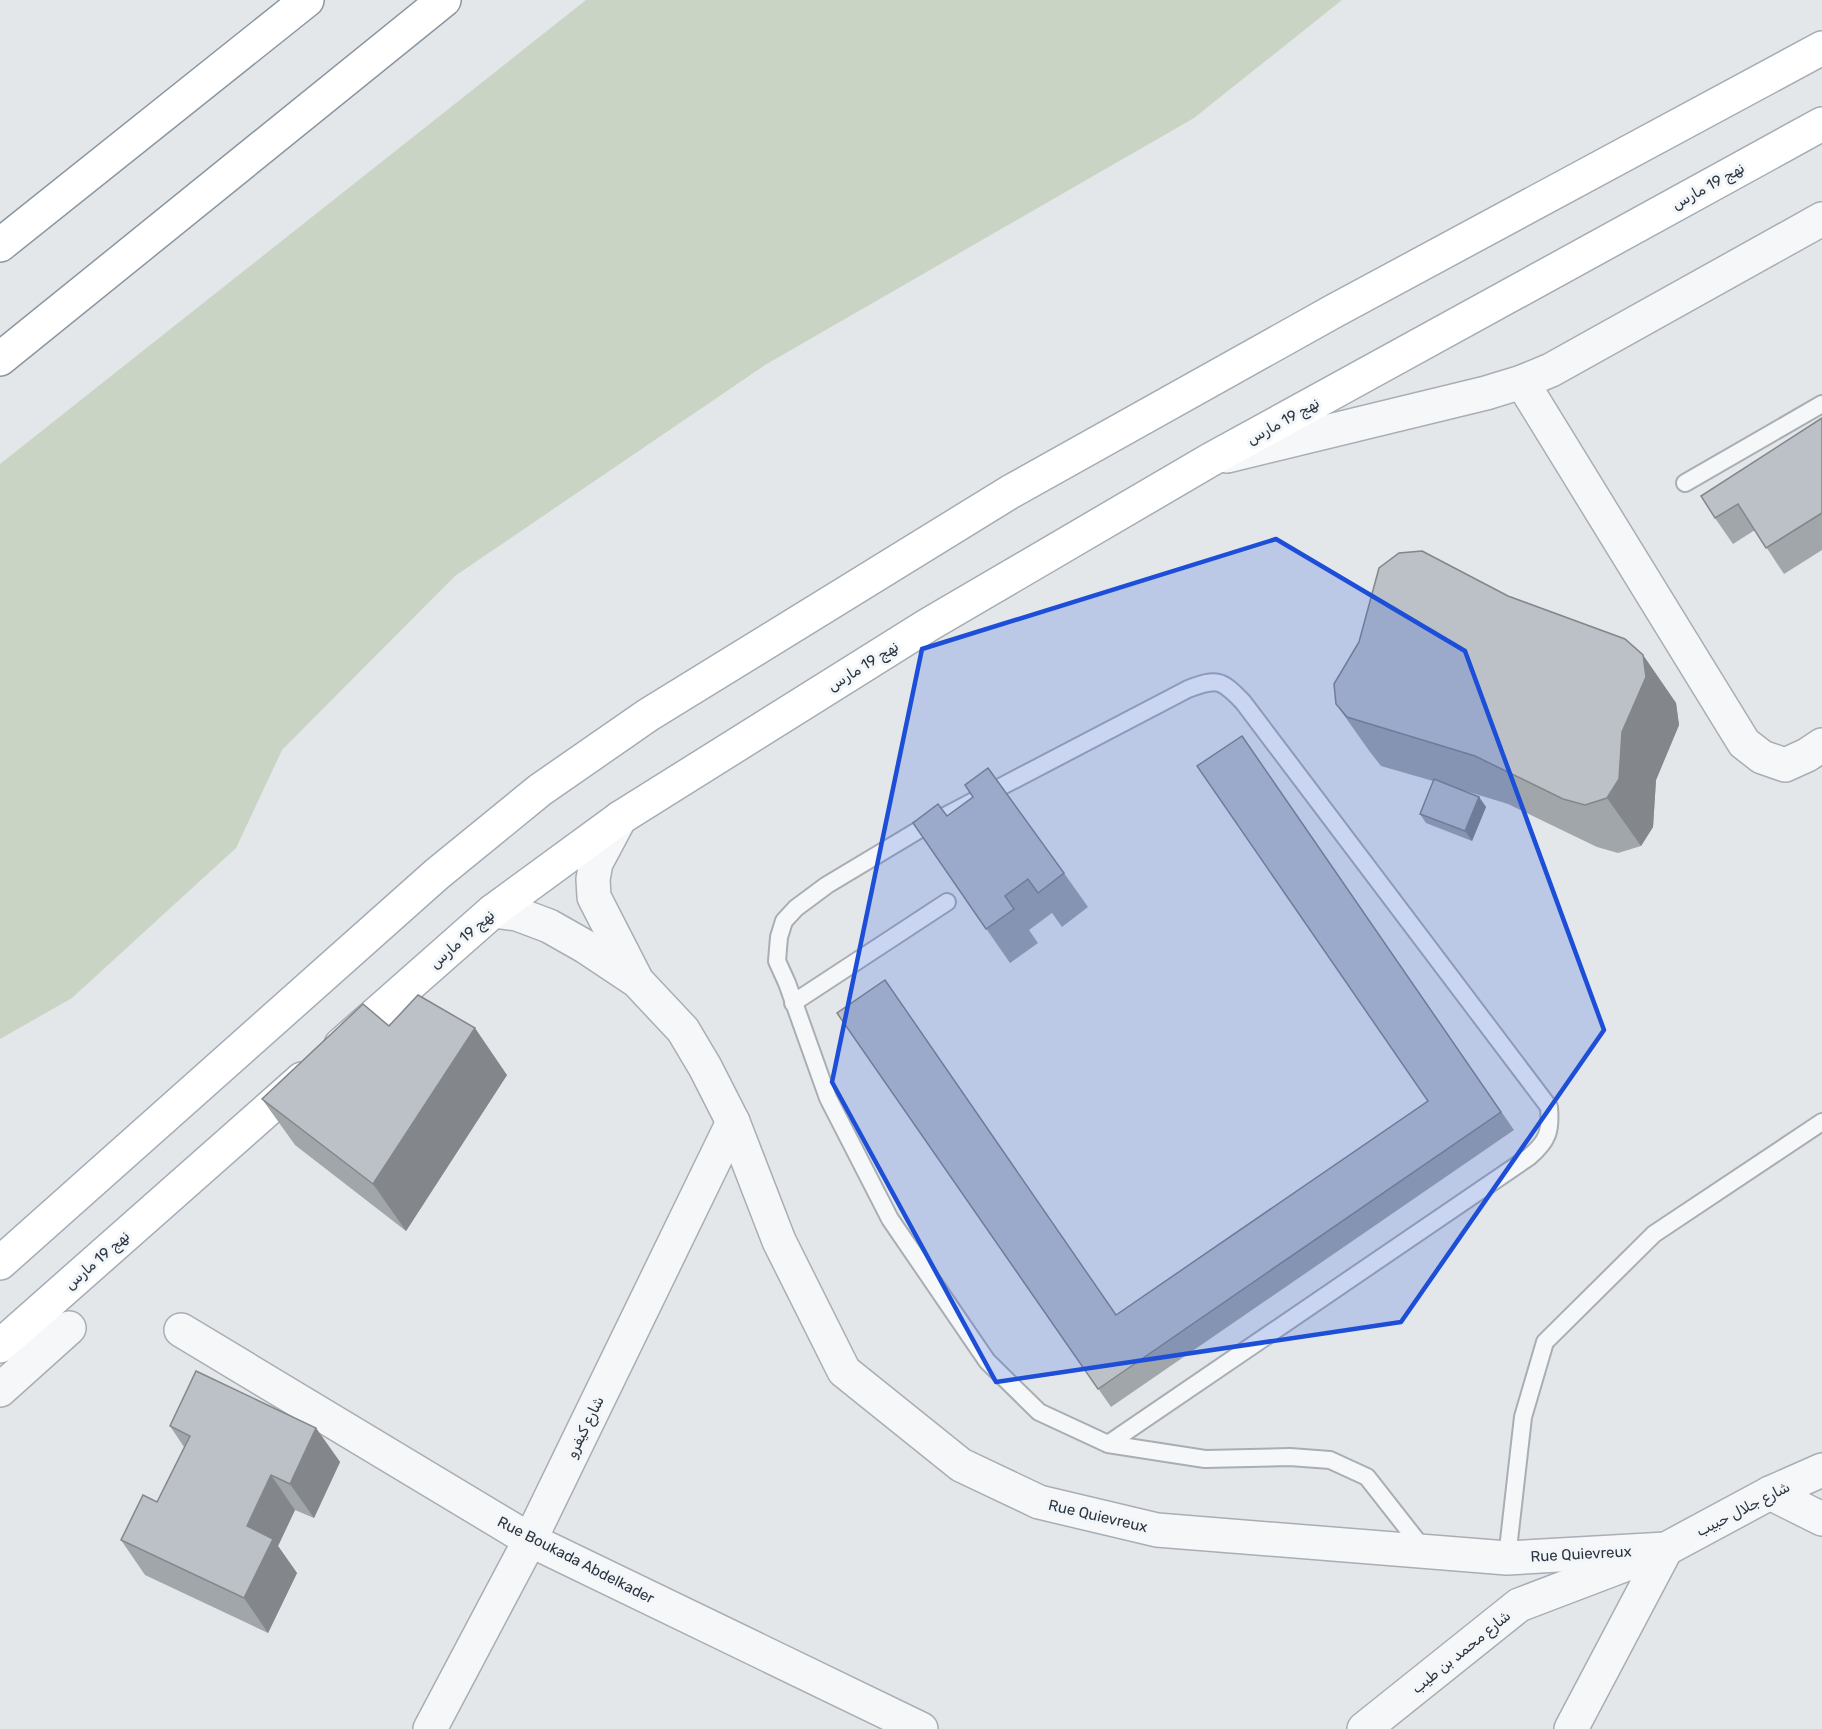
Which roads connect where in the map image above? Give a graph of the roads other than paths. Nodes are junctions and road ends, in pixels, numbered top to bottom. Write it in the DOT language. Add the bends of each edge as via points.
graph roads {
  1 [pos="307,0"];
  2 [pos="444,0"];
  3 [pos="1822,48"];
  4 [pos="1822,124"];
  5 [pos="1822,219"];
  6 [pos="0,245"];
  7 [pos="0,359"];
  8 [pos="1522,382"];
  9 [pos="1822,404"];
  10 [pos="1210,460"];
  11 [pos="1685,483"];
  12 [pos="1822,745"];
  13 [pos="620,818"];
  14 [pos="947,902"];
  15 [pos="493,911"];
  16 [pos="637,981"];
  17 [pos="793,1003"];
  18 [pos="733,1122"];
  19 [pos="1822,1122"];
  20 [pos="0,1263"];
  21 [pos="69,1328"];
  22 [pos="182,1330"];
  23 [pos="0,1346"];
  24 [pos="0,1390"];
  25 [pos="1108,1444"];
  26 [pos="1822,1470"];
  27 [pos="1770,1493"];
  28 [pos="1822,1519"];
  29 [pos="530,1540"];
  30 [pos="1666,1549"];
  31 [pos="1425,1551"];
  32 [pos="1507,1558"];
  33 [pos="430,1729"];
  34 [pos="921,1729"];
  35 [pos="1364,1729"];
  36 [pos="1571,1729"];
  1 -- 6 [label="main road"];
  2 -- 7 [label="main road"];
  3 -- 20 [label="main road" via="1334,311 1010,492 648,715 540,790 436,874"];
  4 -- 10 [label="main road, نهج 19 مارس"];
  5 -- 8 [label="street" via="1551,370"];
  8 -- 10 [label="street"];
  8 -- 12 [label="street" via="1744,743 1762,758 1785,765"];
  9 -- 11 [label="lane"];
  10 -- 13 [label="main road, نهج 19 مارس" via="928,625"];
  13 -- 15 [label="main road, نهج 19 مارس"];
  13 -- 16 [label="street" via="596,863 594,897"];
  14 -- 17 [label="lane"];
  15 -- 16 [label="street" via="517,914 549,926"];
  15 -- 23 [label="main road, نهج 19 مارس"];
  16 -- 18 [label="street, Rue Quievreux" via="683,1030"];
  17 -- 25 [label="lane" via="828,1098 890,1219 987,1361 1039,1412"];
  17 -- 25 [label="lane" via="777,961 778,937 784,921 796,908 922,828 1210,681 1226,685 1243,702 1549,1107 1548,1135 1529,1157"];
  18 -- 29 [label="street, شارع كيفرو"];
  18 -- 31 [label="street, Rue Quievreux" via="779,1241 844,1371 961,1465 1039,1502 1157,1530"];
  19 -- 32 [label="lane" via="1654,1234 1545,1342 1523,1417"];
  21 -- 24 [label="street"];
  22 -- 29 [label="street, Rue Boukada Abdelkader"];
  25 -- 31 [label="lane" via="1205,1459 1330,1460 1367,1477"];
  26 -- 27 [label="street, شارع جلال حبيب"];
  27 -- 28 [label="street"];
  27 -- 30 [label="street, شارع جلال حبيب"];
  29 -- 33 [label="street, شارع كيفرو"];
  29 -- 34 [label="street, Rue Boukada Abdelkader"];
  30 -- 32 [label="street, Rue Quievreux"];
  30 -- 35 [label="street, شارع محمد بن طيب" via="1519,1605"];
  30 -- 36 [label="street"];
  31 -- 32 [label="street, Rue Quievreux"];
}
